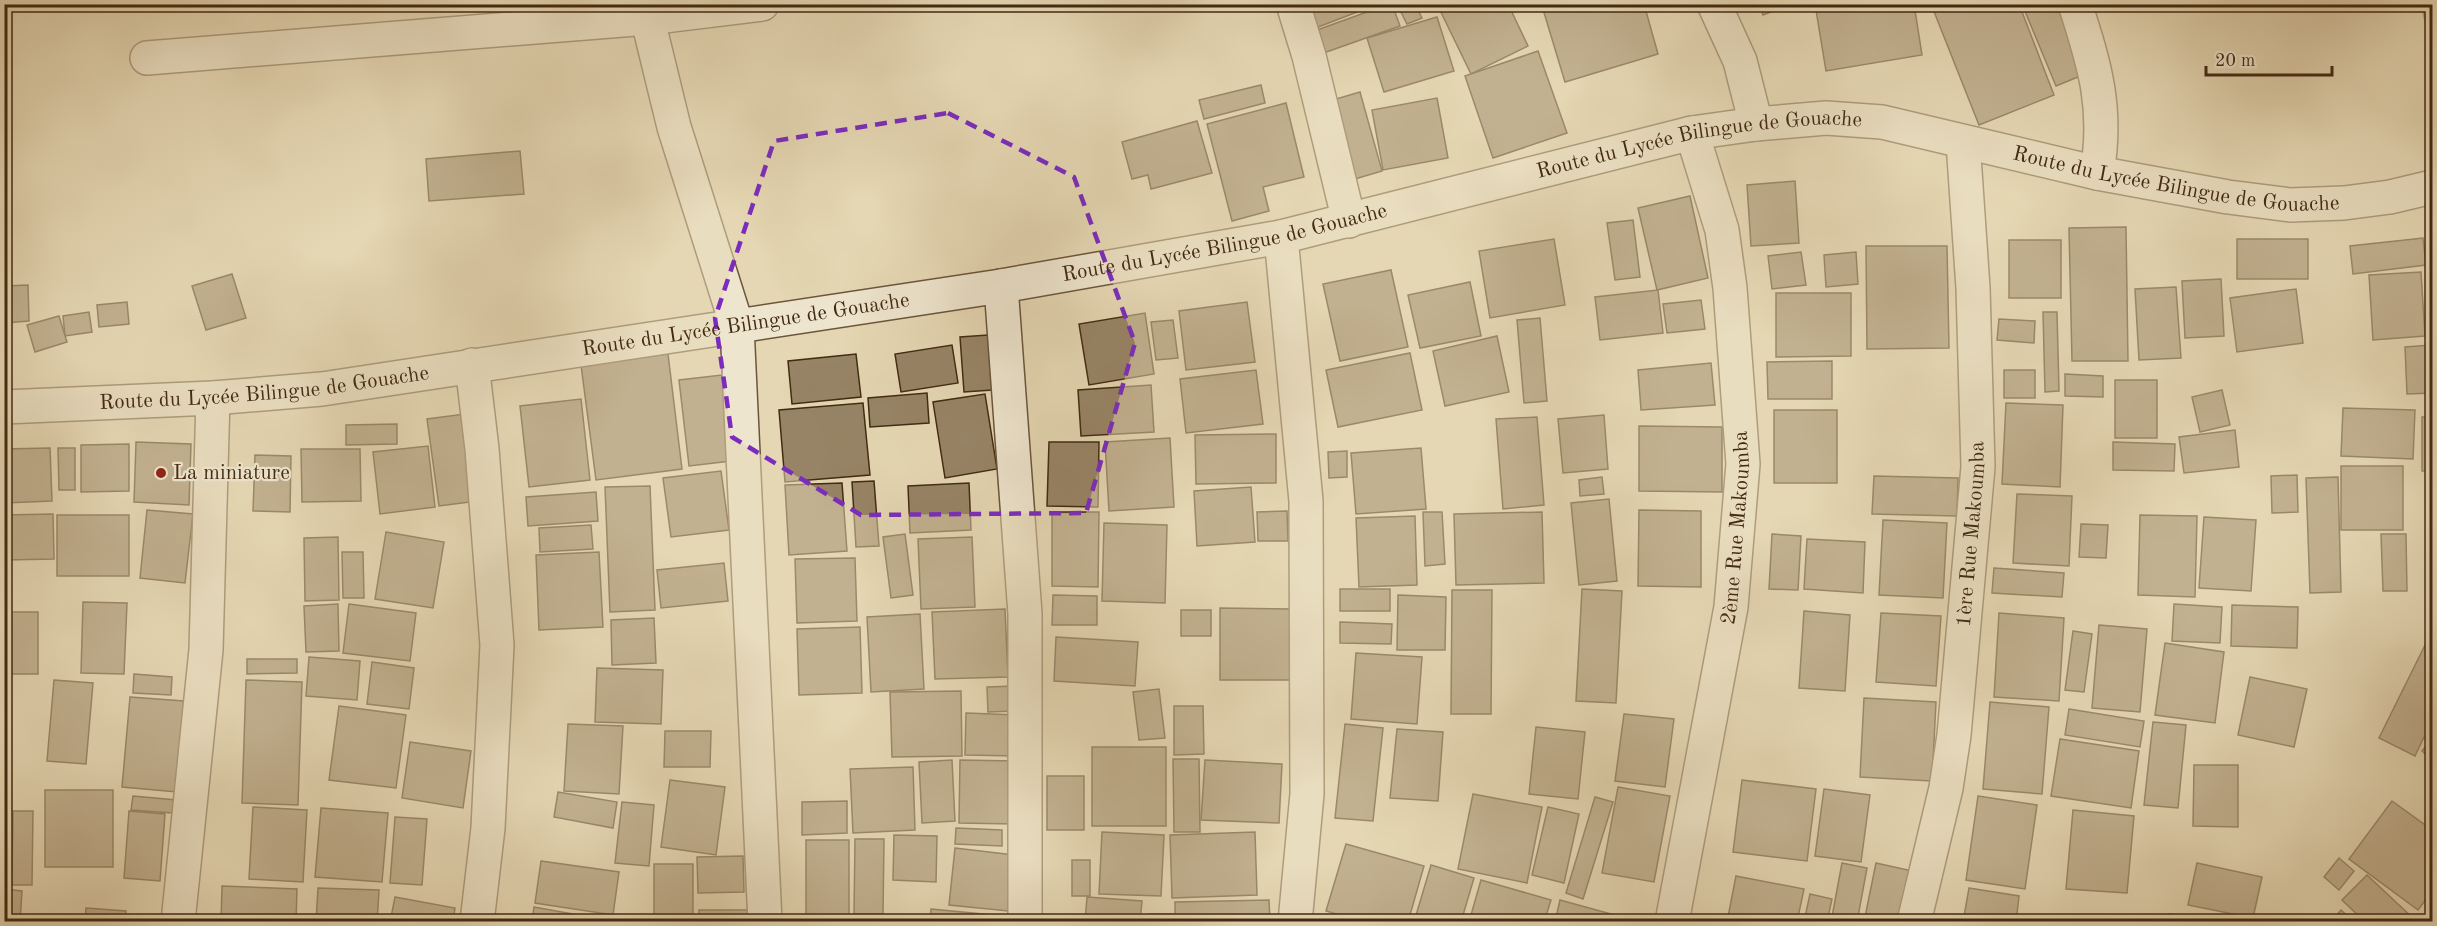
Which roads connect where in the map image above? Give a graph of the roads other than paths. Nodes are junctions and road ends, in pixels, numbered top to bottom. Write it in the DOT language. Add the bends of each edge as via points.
graph roads {
  1 [pos="762,4"];
  2 [pos="1293,4"];
  3 [pos="1714,4"];
  4 [pos="2075,4"];
  5 [pos="646,11"];
  6 [pos="147,58"];
  7 [pos="1756,124"];
  8 [pos="1692,133"];
  9 [pos="1963,142"];
  10 [pos="2097,173"];
  11 [pos="2433,187"];
  12 [pos="1349,220"];
  13 [pos="1281,237"];
  14 [pos="1001,286"];
  15 [pos="737,326"];
  16 [pos="472,365"];
  17 [pos="213,398"];
  18 [pos="4,407"];
  19 [pos="178,921"];
  20 [pos="477,921"];
  21 [pos="765,921"];
  22 [pos="1025,921"];
  23 [pos="1295,921"];
  24 [pos="1672,921"];
  25 [pos="1914,921"];
  1 -- 5 [label="street"];
  2 -- 12 [label="street"];
  3 -- 7 [label="street" via="1740,60"];
  4 -- 10 [label="street" via="2094,62 2101,105 2102,142"];
  5 -- 6 [label="street"];
  5 -- 15 [label="street" via="674,127"];
  7 -- 8 [label="street, Route du Lycée Bilingue de Gouache"];
  7 -- 9 [label="street, Route du Lycée Bilingue de Gouache" via="1826,118 1882,122"];
  8 -- 12 [label="street, Route du Lycée Bilingue de Gouache"];
  8 -- 24 [label="street, 2ème Rue Makoumba" via="1722,230 1743,464 1731,607"];
  9 -- 10 [label="street, Route du Lycée Bilingue de Gouache"];
  9 -- 25 [label="street, 1ère Rue Makoumba" via="1973,288 1978,467 1946,788"];
  10 -- 11 [label="street, Route du Lycée Bilingue de Gouache" via="2290,205 2344,203"];
  12 -- 13 [label="street, Route du Lycée Bilingue de Gouache"];
  13 -- 14 [label="street, Route du Lycée Bilingue de Gouache"];
  13 -- 23 [label="street" via="1306,501 1307,794"];
  14 -- 15 [label="street, Route du Lycée Bilingue de Gouache"];
  14 -- 22 [label="street" via="1025,614"];
  15 -- 16 [label="street, Route du Lycée Bilingue de Gouache"];
  15 -- 21 [label="street"];
  16 -- 17 [label="street, Route du Lycée Bilingue de Gouache" via="322,389"];
  16 -- 20 [label="street" via="497,645 488,828"];
  17 -- 18 [label="street, Route du Lycée Bilingue de Gouache"];
  17 -- 19 [label="street" via="206,650"];
}
